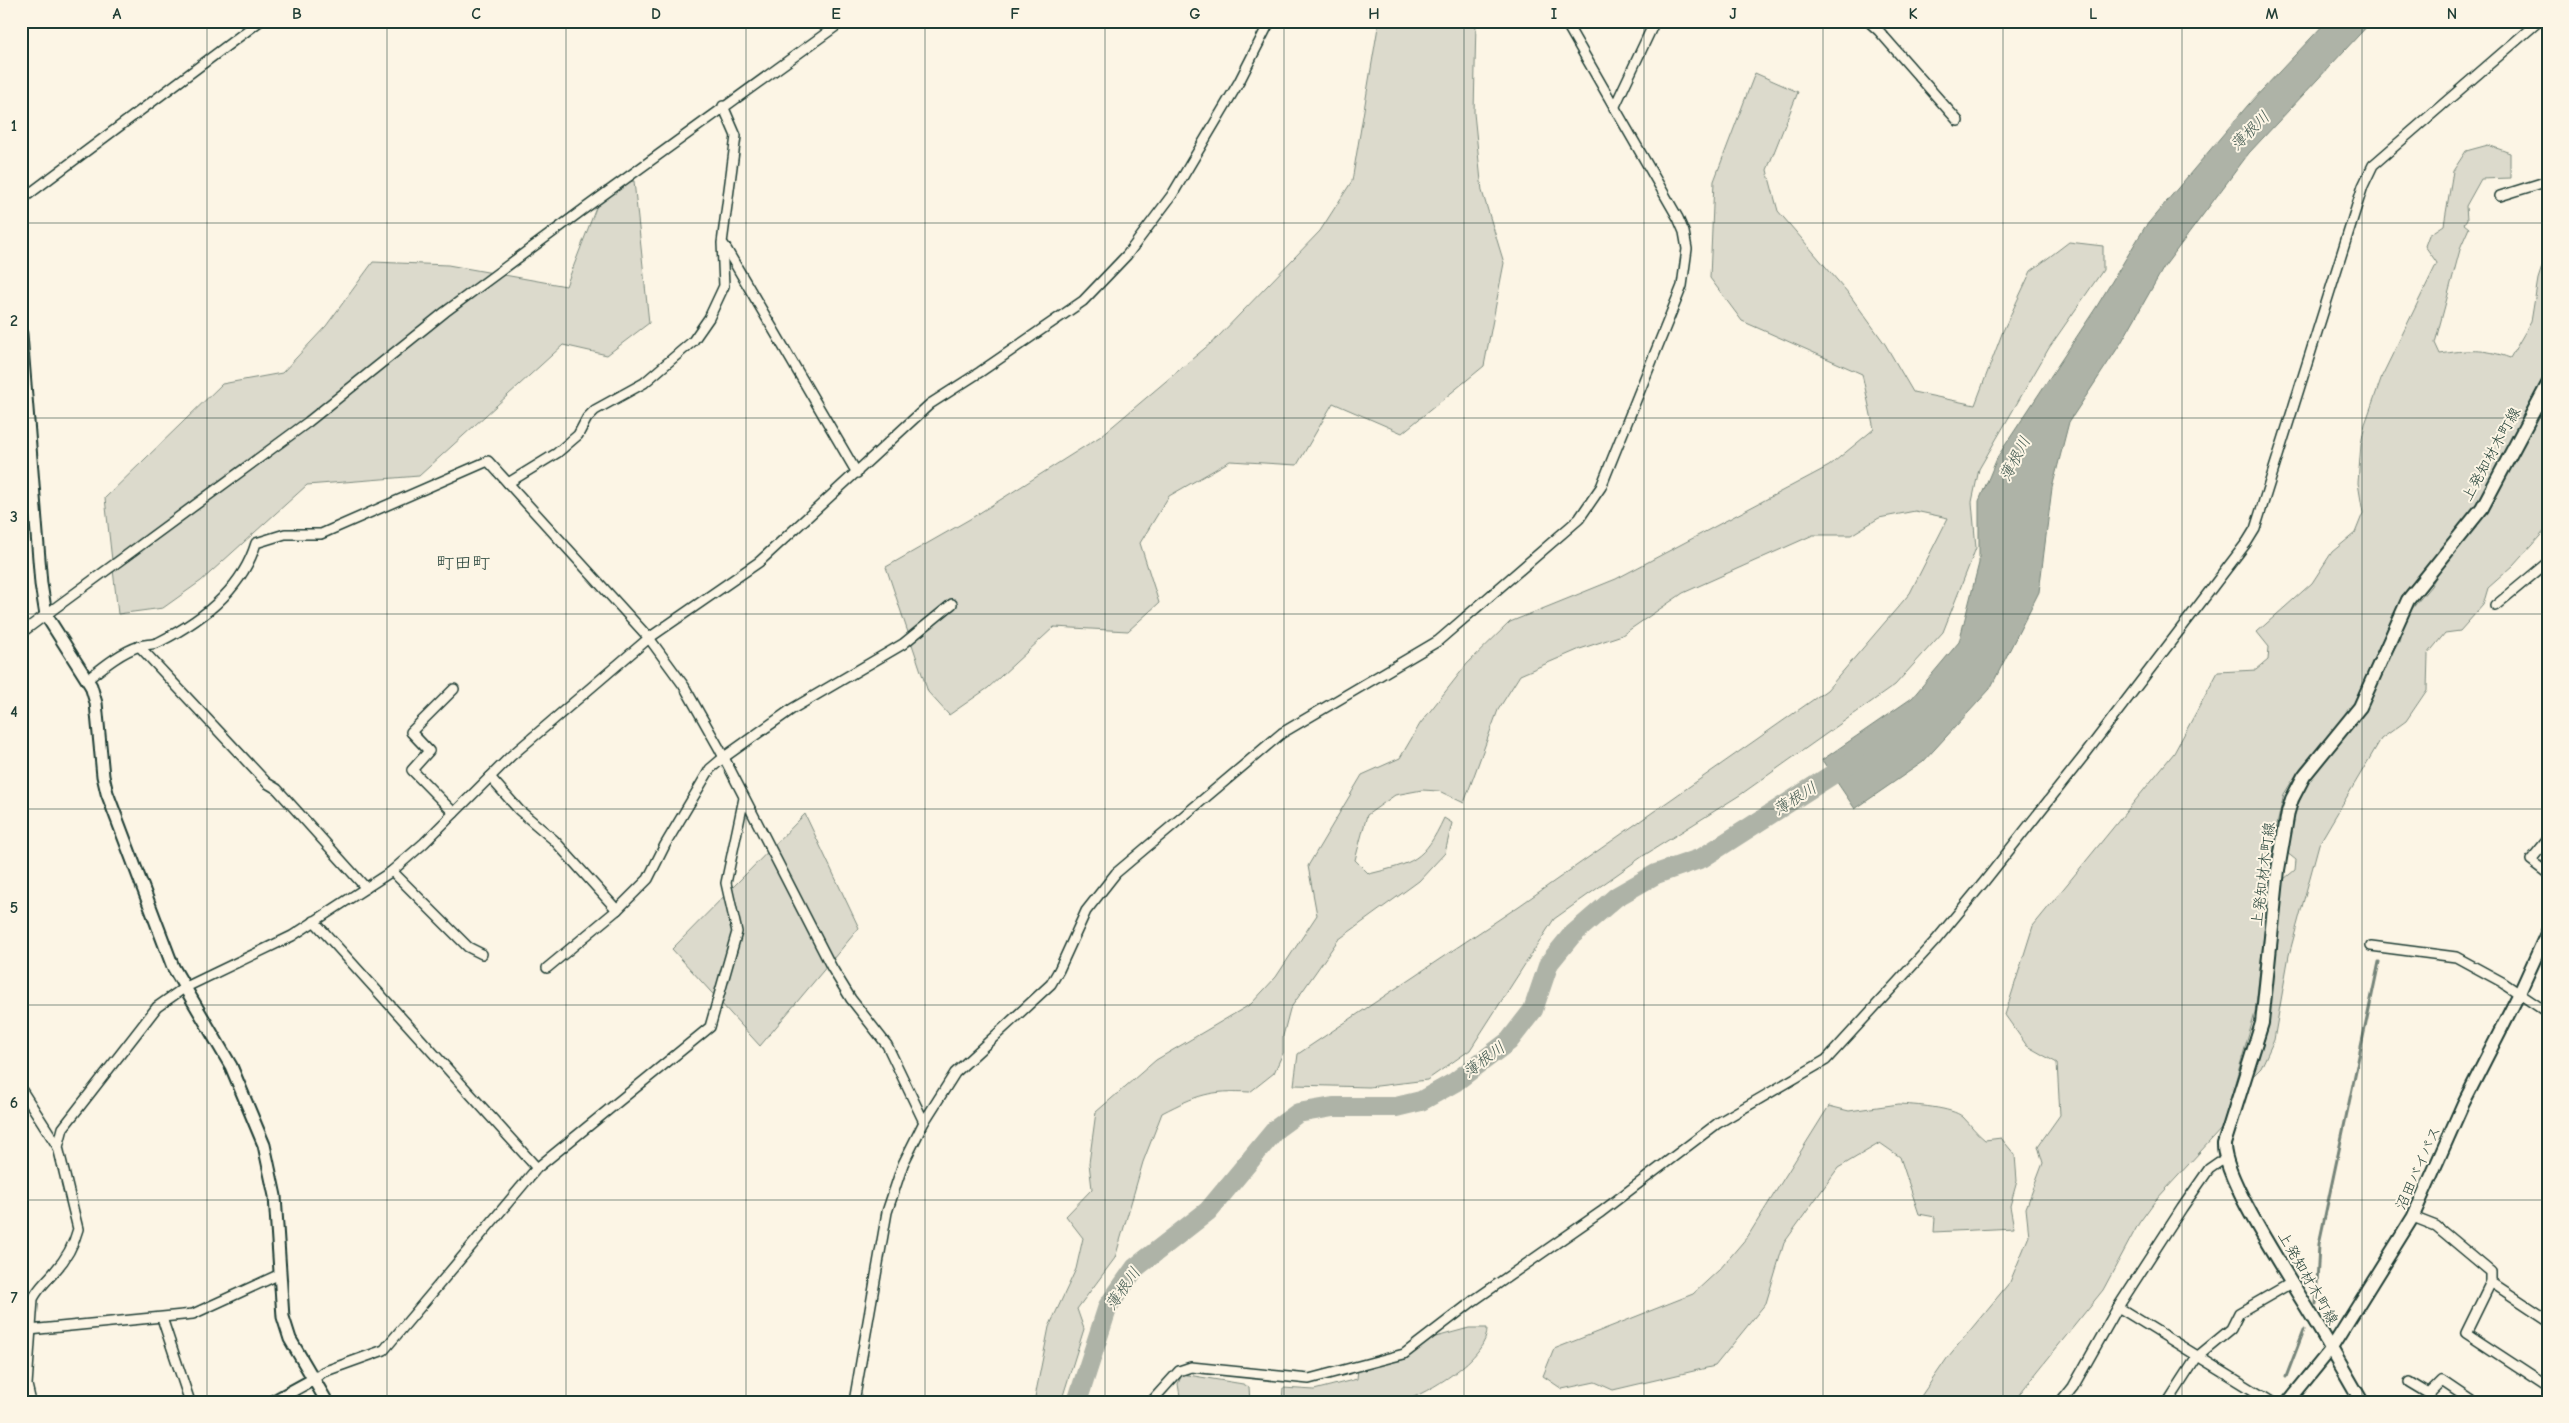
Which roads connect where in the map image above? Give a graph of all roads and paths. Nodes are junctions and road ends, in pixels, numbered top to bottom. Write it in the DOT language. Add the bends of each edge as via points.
graph roads {
  1 [pos="260,21"];
  2 [pos="843,21"];
  3 [pos="1270,21"];
  4 [pos="1564,21"];
  5 [pos="1656,21"];
  6 [pos="1868,21"];
  7 [pos="2539,21"];
  8 [pos="724,106"];
  9 [pos="1614,108"];
  10 [pos="1958,121"];
  11 [pos="2548,182"];
  12 [pos="2500,196"];
  13 [pos="21,200"];
  14 [pos="722,243"];
  15 [pos="21,334"];
  16 [pos="2548,384"];
  17 [pos="856,473"];
  18 [pos="508,483"];
  19 [pos="2548,562"];
  20 [pos="952,604"];
  21 [pos="2496,606"];
  22 [pos="46,614"];
  23 [pos="21,633"];
  24 [pos="649,638"];
  25 [pos="139,646"];
  26 [pos="88,679"];
  27 [pos="454,689"];
  28 [pos="723,758"];
  29 [pos="490,777"];
  30 [pos="744,798"];
  31 [pos="454,814"];
  32 [pos="2548,839"];
  33 [pos="392,871"];
  34 [pos="2548,873"];
  35 [pos="366,888"];
  36 [pos="617,910"];
  37 [pos="314,921"];
  38 [pos="2548,930"];
  39 [pos="2371,946"];
  40 [pos="482,954"];
  41 [pos="547,968"];
  42 [pos="184,988"];
  43 [pos="2518,994"];
  44 [pos="2548,1013"];
  45 [pos="21,1089"];
  46 [pos="924,1122"];
  47 [pos="58,1147"];
  48 [pos="2226,1160"];
  49 [pos="537,1168"];
  50 [pos="2413,1217"];
  51 [pos="278,1275"];
  52 [pos="2291,1282"];
  53 [pos="2491,1282"];
  54 [pos="32,1306"];
  55 [pos="21,1307"];
  56 [pos="2118,1308"];
  57 [pos="162,1318"];
  58 [pos="2548,1320"];
  59 [pos="30,1330"];
  60 [pos="2332,1350"];
  61 [pos="2197,1357"];
  62 [pos="314,1379"];
  63 [pos="2410,1382"];
  64 [pos="2548,1387"];
  65 [pos="32,1402"];
  66 [pos="190,1402"];
  67 [pos="272,1402"];
  68 [pos="327,1402"];
  69 [pos="854,1402"];
  70 [pos="1152,1402"];
  71 [pos="2061,1402"];
  72 [pos="2168,1402"];
  73 [pos="2272,1402"];
  74 [pos="2288,1402"];
  75 [pos="2362,1402"];
  76 [pos="2473,1402"];
  1 -- 13 [label="street"];
  2 -- 8 [label="street"];
  3 -- 17 [label="street" via="1239,82 1172,195 1126,255 1083,301 930,404"];
  4 -- 9 [label="street"];
  5 -- 9 [label="street"];
  6 -- 10 [label="street"];
  7 -- 70 [label="street" via="2373,165 2363,186 2255,529 1984,882 1836,1050 1808,1072 1718,1123 1404,1354 1309,1378 1191,1367 1179,1371"];
  8 -- 14 [label="street" via="736,136"];
  8 -- 22 [label="street" via="445,312 308,422"];
  9 -- 46 [label="street" via="1678,218 1684,232 1687,265 1655,356 1591,504 1579,519 1460,624 1438,641 1282,733 1116,873 1086,911 1051,984 964,1063"];
  11 -- 12 [label="street"];
  14 -- 17 [label="street"];
  14 -- 18 [label="street" via="724,286 709,318 693,340 644,384 595,410 578,435 557,453"];
  15 -- 22 [label="street"];
  16 -- 48 [label="main road, 上発知材木町線" via="2482,508 2408,600 2360,707 2304,776 2292,799 2278,870 2264,1016 2226,1134"];
  17 -- 24 [label="street" via="760,562"];
  18 -- 24 [label="street"];
  18 -- 25 [label="street" via="488,461 321,534 285,534 256,543 242,577 203,616 177,633"];
  19 -- 21 [label="street"];
  20 -- 28 [label="street" via="903,644 792,709"];
  22 -- 23 [label="street"];
  22 -- 26 [label="street"];
  24 -- 28 [label="street" via="684,686"];
  24 -- 29 [label="street"];
  25 -- 26 [label="street"];
  25 -- 35 [label="street" via="267,783 277,788"];
  26 -- 42 [label="street" via="96,703 107,793"];
  27 -- 31 [label="street" via="411,732 429,751 412,770"];
  28 -- 30 [label="street"];
  28 -- 36 [label="street" via="710,769 648,880"];
  29 -- 31 [label="street"];
  29 -- 36 [label="street" via="519,810 554,840"];
  30 -- 46 [label="street" via="832,968 851,999 887,1045"];
  30 -- 49 [label="street" via="726,883 737,932 710,1027"];
  31 -- 33 [label="street"];
  32 -- 34 [label="street" via="2531,860"];
  33 -- 35 [label="street"];
  33 -- 40 [label="street" via="468,947"];
  35 -- 37 [label="street"];
  36 -- 41 [label="street"];
  37 -- 42 [label="street" via="292,936"];
  37 -- 49 [label="street"];
  38 -- 43 [label="street, 沼田バイパス"];
  39 -- 43 [label="street" via="2456,957"];
  42 -- 47 [label="street" via="151,1014 63,1128"];
  42 -- 51 [label="street" via="231,1066 264,1145 276,1196"];
  43 -- 44 [label="street"];
  43 -- 50 [label="street, 沼田バイパス" via="2463,1104"];
  45 -- 47 [label="street"];
  46 -- 69 [label="street" via="903,1164 886,1212"];
  47 -- 54 [label="street" via="78,1229 57,1270 37,1290"];
  48 -- 52 [label="main road, 上発知材木町線" via="2233,1179"];
  48 -- 56 [label="street" via="2209,1169"];
  49 -- 62 [label="street" via="384,1350 323,1372"];
  50 -- 53 [label="street" via="2436,1226 2486,1266 2491,1272"];
  50 -- 60 [label="street, 沼田バイパス"];
  51 -- 57 [label="street" via="193,1314"];
  51 -- 62 [label="street" via="286,1330"];
  52 -- 60 [label="main road, 上発知材木町線"];
  52 -- 61 [label="street" via="2239,1313 2231,1330"];
  53 -- 58 [label="street"];
  53 -- 64 [label="street" via="2466,1333"];
  54 -- 55 [label="street"];
  54 -- 59 [label="street"];
  56 -- 61 [label="street"];
  56 -- 71 [label="street"];
  57 -- 59 [label="street"];
  57 -- 66 [label="street"];
  59 -- 65 [label="street" via="27,1389"];
  60 -- 74 [label="street, 沼田バイパス"];
  60 -- 75 [label="main road, 上発知材木町線"];
  61 -- 72 [label="street"];
  61 -- 73 [label="street"];
  62 -- 67 [label="street"];
  62 -- 68 [label="street"];
  63 -- 76 [label="street" via="2429,1394 2442,1381"];
}
